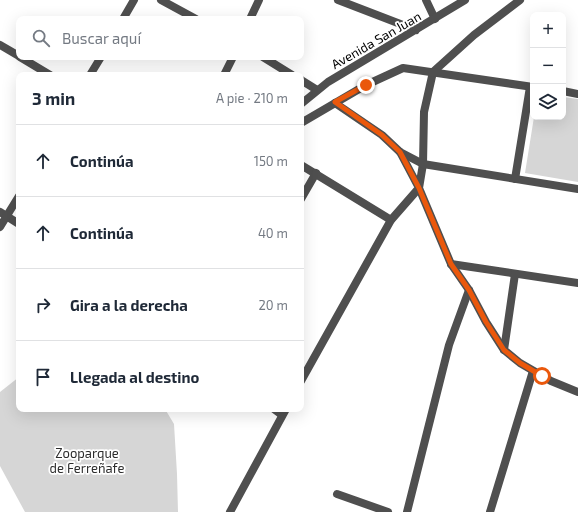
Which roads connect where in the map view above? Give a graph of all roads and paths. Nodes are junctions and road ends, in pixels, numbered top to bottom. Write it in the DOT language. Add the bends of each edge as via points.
graph roads {
  1 [pos="134,0"];
  2 [pos="161,0"];
  3 [pos="259,0"];
  4 [pos="338,0"];
  5 [pos="425,0"];
  6 [pos="466,0"];
  7 [pos="520,0"];
  8 [pos="125,16"];
  9 [pos="190,16"];
  10 [pos="251,16"];
  11 [pos="436,19"];
  12 [pos="416,30"];
  13 [pos="0,45"];
  14 [pos="16,55"];
  15 [pos="24,60"];
  16 [pos="99,60"];
  17 [pos="232,60"];
  18 [pos="268,60"];
  19 [pos="45,72"];
  20 [pos="92,72"];
  21 [pos="226,72"];
  22 [pos="287,72"];
  23 [pos="433,72"];
  24 [pos="304,82"];
  25 [pos="530,87"];
  26 [pos="317,90"];
  27 [pos="566,92"];
  28 [pos="578,94"];
  29 [pos="530,98"];
  30 [pos="304,101"];
  31 [pos="335,102"];
  32 [pos="304,121"];
  33 [pos="400,152"];
  34 [pos="423,164"];
  35 [pos="304,167"];
  36 [pos="316,173"];
  37 [pos="515,179"];
  38 [pos="419,188"];
  39 [pos="578,189"];
  40 [pos="304,194"];
  41 [pos="16,200"];
  42 [pos="4,214"];
  43 [pos="392,220"];
  44 [pos="16,222"];
  45 [pos="0,227"];
  46 [pos="451,264"];
  47 [pos="515,274"];
  48 [pos="578,283"];
  49 [pos="469,290"];
  50 [pos="504,350"];
  51 [pos="533,371"];
  52 [pos="304,376"];
  53 [pos="578,392"];
  54 [pos="284,412"];
  55 [pos="337,494"];
  56 [pos="230,512"];
  57 [pos="388,512"];
  58 [pos="407,512"];
  59 [pos="490,512"];
  1 -- 8 [label="street"];
  2 -- 9 [label="street"];
  3 -- 10 [label="street"];
  4 -- 12 [label="street"];
  5 -- 11 [label="street"];
  6 -- 11 [label="street, Avenida San Juan"];
  7 -- 23 [label="street" via="474,35"];
  11 -- 12 [label="street, Avenida San Juan"];
  12 -- 26 [label="street, Avenida San Juan"];
  13 -- 14 [label="street"];
  15 -- 19 [label="street"];
  16 -- 20 [label="street"];
  17 -- 21 [label="street"];
  18 -- 22 [label="street"];
  23 -- 25 [label="street"];
  23 -- 31 [label="street" via="403,68"];
  23 -- 34 [label="street" via="424,112"];
  24 -- 26 [label="street"];
  26 -- 30 [label="street, Avenida San Juan"];
  27 -- 28 [label="street"];
  29 -- 37 [label="street"];
  31 -- 32 [label="street"];
  31 -- 33 [label="street" via="382,135"];
  33 -- 34 [label="street"];
  33 -- 38 [label="street"];
  34 -- 37 [label="street"];
  34 -- 38 [label="street"];
  35 -- 36 [label="street"];
  36 -- 40 [label="street"];
  36 -- 43 [label="street"];
  37 -- 39 [label="street"];
  38 -- 43 [label="street"];
  38 -- 46 [label="street"];
  41 -- 42 [label="street"];
  42 -- 44 [label="street"];
  42 -- 45 [label="street"];
  43 -- 52 [label="street"];
  46 -- 47 [label="street"];
  46 -- 49 [label="street"];
  47 -- 48 [label="street"];
  47 -- 50 [label="street"];
  49 -- 50 [label="street"];
  49 -- 58 [label="street" via="449,345"];
  50 -- 51 [label="street"];
  51 -- 53 [label="street"];
  51 -- 59 [label="street"];
  54 -- 56 [label="street"];
  55 -- 57 [label="street"];
}
